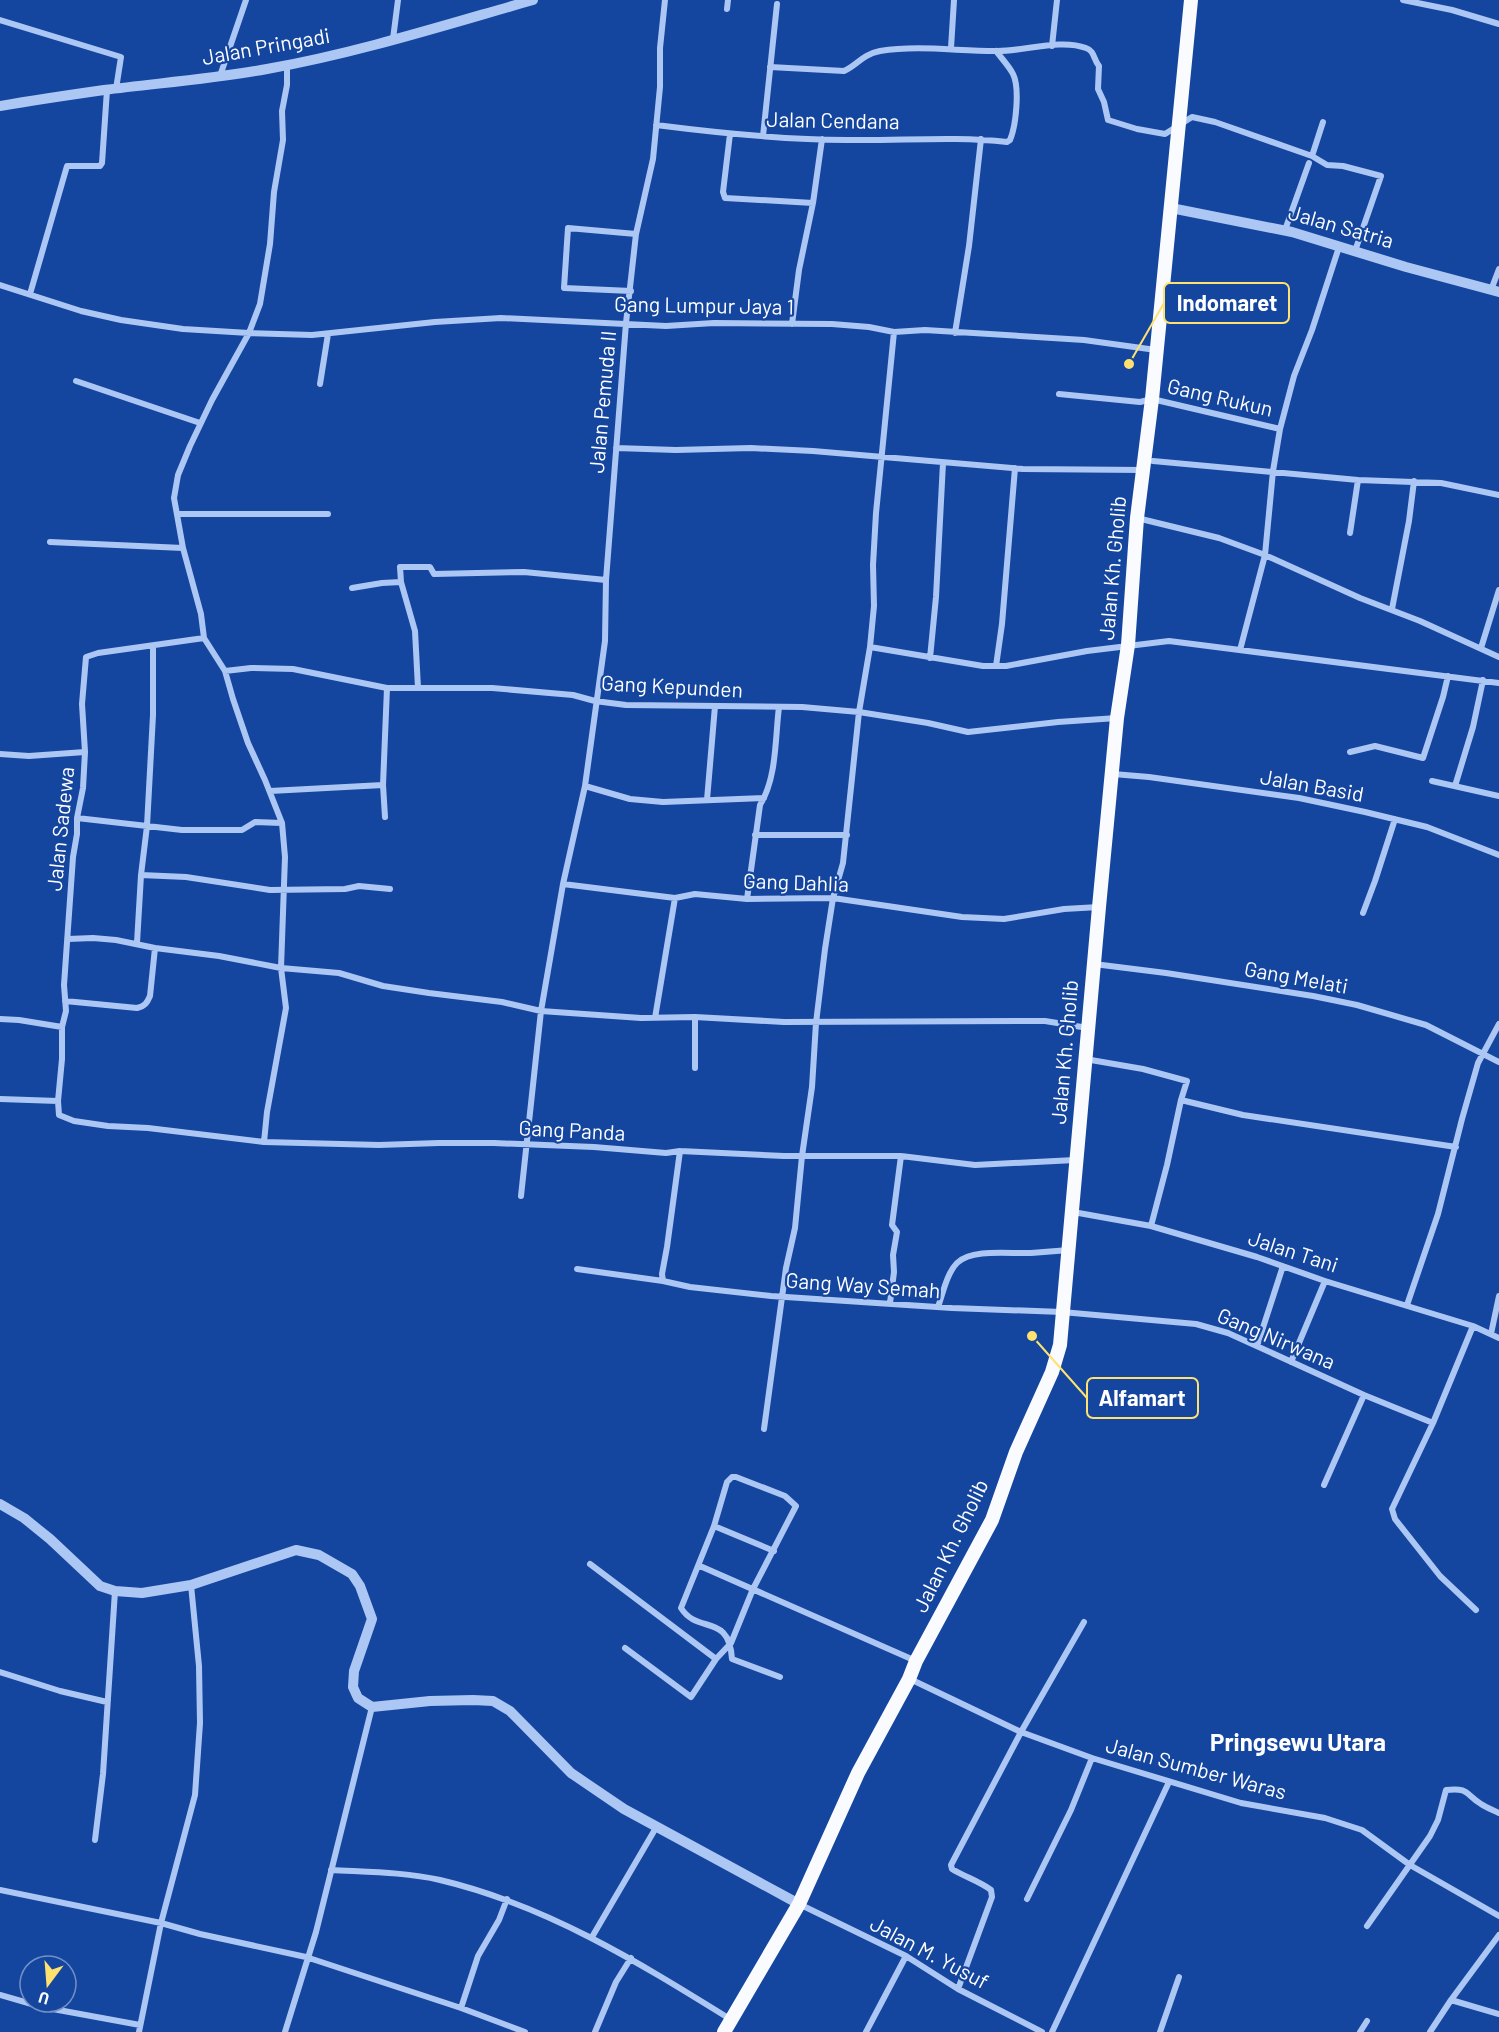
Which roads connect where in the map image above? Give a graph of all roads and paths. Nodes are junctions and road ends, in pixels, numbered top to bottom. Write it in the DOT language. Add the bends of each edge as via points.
graph roads {
  1 [pos="246,0"];
  2 [pos="398,0"];
  3 [pos="533,0"];
  4 [pos="665,0"];
  5 [pos="728,0"];
  6 [pos="954,0"];
  7 [pos="1057,0"];
  8 [pos="1191,0"];
  9 [pos="1403,0"];
  10 [pos="514,3"];
  11 [pos="777,4"];
  12 [pos="727,9"];
  13 [pos="0,20"];
  14 [pos="1499,24"];
  15 [pos="393,39"];
  16 [pos="1052,46"];
  17 [pos="951,48"];
  18 [pos="996,51"];
  19 [pos="287,65"];
  20 [pos="770,67"];
  21 [pos="220,76"];
  22 [pos="112,89"];
  23 [pos="0,106"];
  24 [pos="1323,122"];
  25 [pos="1178,124"];
  26 [pos="656,126"];
  27 [pos="730,134"];
  28 [pos="763,136"];
  29 [pos="822,139"];
  30 [pos="981,139"];
  31 [pos="1311,159"];
  32 [pos="813,203"];
  33 [pos="1171,208"];
  34 [pos="1285,230"];
  35 [pos="636,234"];
  36 [pos="1339,247"];
  37 [pos="1355,251"];
  38 [pos="1499,268"];
  39 [pos="0,285"];
  40 [pos="631,291"];
  41 [pos="1495,291"];
  42 [pos="30,294"];
  43 [pos="626,323"];
  44 [pos="792,324"];
  45 [pos="894,332"];
  46 [pos="249,333"];
  47 [pos="955,333"];
  48 [pos="328,334"];
  49 [pos="1157,350"];
  50 [pos="76,381"];
  51 [pos="320,384"];
  52 [pos="1059,394"];
  53 [pos="1152,399"];
  54 [pos="200,423"];
  55 [pos="1280,429"];
  56 [pos="616,448"];
  57 [pos="882,458"];
  58 [pos="943,463"];
  59 [pos="1148,465"];
  60 [pos="1015,468"];
  61 [pos="1273,471"];
  62 [pos="1358,480"];
  63 [pos="1414,481"];
  64 [pos="1499,495"];
  65 [pos="177,514"];
  66 [pos="328,514"];
  67 [pos="1137,518"];
  68 [pos="1350,533"];
  69 [pos="51,542"];
  70 [pos="183,548"];
  71 [pos="1265,555"];
  72 [pos="606,580"];
  73 [pos="401,582"];
  74 [pos="352,588"];
  75 [pos="1499,590"];
  76 [pos="1392,609"];
  77 [pos="204,638"];
  78 [pos="1128,645"];
  79 [pos="153,646"];
  80 [pos="870,647"];
  81 [pos="1481,648"];
  82 [pos="1240,650"];
  83 [pos="1499,657"];
  84 [pos="930,658"];
  85 [pos="996,666"];
  86 [pos="225,671"];
  87 [pos="1448,676"];
  88 [pos="1483,680"];
  89 [pos="1499,683"];
  90 [pos="387,688"];
  91 [pos="418,688"];
  92 [pos="596,701"];
  93 [pos="714,706"];
  94 [pos="778,707"];
  95 [pos="859,712"];
  96 [pos="1117,718"];
  97 [pos="85,752"];
  98 [pos="1350,752"];
  99 [pos="0,754"];
  100 [pos="1113,774"];
  101 [pos="1432,781"];
  102 [pos="383,785"];
  103 [pos="585,786"];
  104 [pos="1455,786"];
  105 [pos="270,791"];
  106 [pos="1499,796"];
  107 [pos="764,798"];
  108 [pos="706,800"];
  109 [pos="385,817"];
  110 [pos="77,818"];
  111 [pos="1395,819"];
  112 [pos="282,824"];
  113 [pos="147,826"];
  114 [pos="754,835"];
  115 [pos="847,835"];
  116 [pos="1499,855"];
  117 [pos="141,875"];
  118 [pos="563,884"];
  119 [pos="283,889"];
  120 [pos="390,889"];
  121 [pos="833,897"];
  122 [pos="675,898"];
  123 [pos="747,899"];
  124 [pos="1099,907"];
  125 [pos="1363,913"];
  126 [pos="68,939"];
  127 [pos="137,943"];
  128 [pos="155,948"];
  129 [pos="1093,964"];
  130 [pos="281,968"];
  131 [pos="64,1000"];
  132 [pos="541,1011"];
  133 [pos="695,1017"];
  134 [pos="656,1018"];
  135 [pos="0,1019"];
  136 [pos="816,1023"];
  137 [pos="1499,1024"];
  138 [pos="62,1027"];
  139 [pos="1088,1028"];
  140 [pos="1484,1054"];
  141 [pos="1085,1059"];
  142 [pos="1499,1062"];
  143 [pos="694,1068"];
  144 [pos="0,1099"];
  145 [pos="1181,1100"];
  146 [pos="58,1101"];
  147 [pos="66,1119"];
  148 [pos="264,1142"];
  149 [pos="528,1144"];
  150 [pos="1456,1147"];
  151 [pos="680,1151"];
  152 [pos="801,1156"];
  153 [pos="901,1156"];
  154 [pos="1076,1160"];
  155 [pos="521,1196"];
  156 [pos="1073,1212"];
  157 [pos="1151,1226"];
  158 [pos="1069,1250"];
  159 [pos="1283,1266"];
  160 [pos="577,1269"];
  161 [pos="663,1281"];
  162 [pos="1325,1281"];
  163 [pos="1499,1296"];
  164 [pos="783,1297"];
  165 [pos="890,1303"];
  166 [pos="1407,1305"];
  167 [pos="938,1307"];
  168 [pos="1062,1312"];
  169 [pos="1473,1326"];
  170 [pos="1491,1334"];
  171 [pos="1499,1338"];
  172 [pos="1257,1346"];
  173 [pos="1291,1362"];
  174 [pos="1364,1395"];
  175 [pos="1433,1423"];
  176 [pos="764,1429"];
  177 [pos="1324,1485"];
  178 [pos="0,1504"];
  179 [pos="714,1526"];
  180 [pos="774,1551"];
  181 [pos="590,1564"];
  182 [pos="700,1566"];
  183 [pos="191,1585"];
  184 [pos="753,1589"];
  185 [pos="115,1592"];
  186 [pos="1476,1610"];
  187 [pos="1084,1622"];
  188 [pos="731,1643"];
  189 [pos="625,1648"];
  190 [pos="716,1659"];
  191 [pos="916,1661"];
  192 [pos="0,1672"];
  193 [pos="780,1677"];
  194 [pos="909,1678"];
  195 [pos="107,1702"];
  196 [pos="372,1707"];
  197 [pos="1022,1732"];
  198 [pos="1092,1758"];
  199 [pos="1169,1782"];
  200 [pos="1499,1814"];
  201 [pos="657,1826"];
  202 [pos="95,1840"];
  203 [pos="1410,1865"];
  204 [pos="331,1870"];
  205 [pos="0,1890"];
  206 [pos="507,1899"];
  207 [pos="1027,1899"];
  208 [pos="799,1904"];
  209 [pos="1499,1916"];
  210 [pos="161,1923"];
  211 [pos="1367,1926"];
  212 [pos="1499,1935"];
  213 [pos="592,1937"];
  214 [pos="906,1956"];
  215 [pos="306,1957"];
  216 [pos="632,1958"];
  217 [pos="1179,1977"];
  218 [pos="958,1989"];
  219 [pos="0,1995"];
  220 [pos="1451,2000"];
  221 [pos="460,2008"];
  222 [pos="1499,2014"];
  223 [pos="731,2019"];
  224 [pos="1366,2021"];
  225 [pos="140,2028"];
  226 [pos="1432,2031"];
  227 [pos="285,2032"];
  228 [pos="525,2032"];
  229 [pos="595,2032"];
  230 [pos="724,2032"];
  231 [pos="866,2032"];
  232 [pos="1042,2032"];
  233 [pos="1052,2032"];
  234 [pos="1160,2032"];
  235 [pos="1360,2032"];
  1 -- 21 [label="street"];
  2 -- 15 [label="street"];
  3 -- 10 [label="street, Jalan Pringadi"];
  4 -- 26 [label="street, Jalan Pemuda II"];
  5 -- 12 [label="street"];
  6 -- 17 [label="street"];
  7 -- 16 [label="street"];
  8 -- 25 [label="main road, Jalan Kh. Gholib"];
  9 -- 14 [label="street"];
  10 -- 15 [label="street, Jalan Pringadi" via="471,19"];
  11 -- 20 [label="street"];
  13 -- 22 [label="street" via="121,57"];
  15 -- 19 [label="street, Jalan Pringadi"];
  16 -- 18 [label="street"];
  16 -- 25 [label="street" via="1069,44 1093,53 1099,66 1098,89 1108,120 1165,134"];
  17 -- 18 [label="street"];
  17 -- 20 [label="street" via="880,51 862,57 844,71"];
  18 -- 30 [label="street, Jalan Cendana" via="1014,75 1016,106 1010,140"];
  19 -- 21 [label="street, Jalan Pringadi"];
  19 -- 46 [label="street" via="283,140 270,244 260,304"];
  20 -- 28 [label="street"];
  21 -- 22 [label="street, Jalan Pringadi"];
  22 -- 23 [label="street, Jalan Pringadi"];
  22 -- 42 [label="street" via="102,163 67,166"];
  24 -- 31 [label="street"];
  25 -- 31 [label="street" via="1192,117 1215,122"];
  25 -- 33 [label="main road, Jalan Kh. Gholib"];
  26 -- 27 [label="street, Jalan Cendana"];
  26 -- 35 [label="street, Jalan Pemuda II" via="653,159"];
  27 -- 28 [label="street, Jalan Cendana"];
  27 -- 32 [label="street" via="725,198"];
  28 -- 29 [label="street, Jalan Cendana"];
  29 -- 30 [label="street, Jalan Cendana"];
  29 -- 32 [label="street"];
  30 -- 47 [label="street"];
  31 -- 34 [label="street"];
  31 -- 37 [label="street" via="1381,176"];
  32 -- 44 [label="street"];
  33 -- 34 [label="street, Jalan Satria"];
  33 -- 49 [label="main road, Jalan Kh. Gholib"];
  34 -- 36 [label="street, Jalan Satria"];
  35 -- 40 [label="street, Jalan Pemuda II"];
  35 -- 40 [label="street" via="568,228 564,288"];
  36 -- 37 [label="street, Jalan Satria"];
  36 -- 55 [label="street" via="1294,376"];
  37 -- 41 [label="street, Jalan Satria"];
  38 -- 41 [label="street"];
  39 -- 42 [label="street, Gang Lumpur Jaya 1"];
  40 -- 43 [label="street, Jalan Pemuda II"];
  42 -- 46 [label="street, Gang Lumpur Jaya 1" via="130,322"];
  43 -- 44 [label="street, Gang Lumpur Jaya 1"];
  43 -- 48 [label="street, Gang Lumpur Jaya 1" via="501,318"];
  43 -- 56 [label="street, Jalan Pemuda II"];
  44 -- 45 [label="street, Gang Lumpur Jaya 1" via="869,327"];
  45 -- 47 [label="street, Gang Lumpur Jaya 1"];
  45 -- 57 [label="street"];
  46 -- 48 [label="street, Gang Lumpur Jaya 1"];
  46 -- 54 [label="street"];
  47 -- 49 [label="street, Gang Lumpur Jaya 1" via="1084,340"];
  48 -- 51 [label="street"];
  49 -- 53 [label="main road, Jalan Kh. Gholib"];
  50 -- 54 [label="street"];
  52 -- 53 [label="street, Gang Rukun" via="1140,402"];
  53 -- 55 [label="street, Gang Rukun"];
  53 -- 59 [label="main road, Jalan Kh. Gholib"];
  54 -- 65 [label="street" via="178,475 174,498"];
  55 -- 61 [label="street"];
  56 -- 57 [label="street" via="751,448"];
  56 -- 72 [label="street, Jalan Pemuda II"];
  57 -- 58 [label="street"];
  57 -- 80 [label="street"];
  58 -- 60 [label="street"];
  58 -- 84 [label="street"];
  59 -- 60 [label="street"];
  59 -- 61 [label="street"];
  59 -- 67 [label="main road, Jalan Kh. Gholib"];
  60 -- 85 [label="street"];
  61 -- 62 [label="street"];
  61 -- 71 [label="street"];
  62 -- 63 [label="street"];
  62 -- 68 [label="street"];
  63 -- 64 [label="street"];
  63 -- 76 [label="street"];
  65 -- 66 [label="street"];
  65 -- 70 [label="street"];
  67 -- 71 [label="street" via="1219,538"];
  67 -- 78 [label="main road, Jalan Kh. Gholib"];
  69 -- 70 [label="street"];
  70 -- 77 [label="street"];
  71 -- 76 [label="street"];
  71 -- 82 [label="street"];
  72 -- 73 [label="street" via="524,572 434,574 430,567 400,567"];
  72 -- 92 [label="street, Jalan Pemuda II" via="605,641"];
  73 -- 74 [label="street"];
  73 -- 91 [label="street" via="415,631"];
  75 -- 81 [label="street"];
  76 -- 81 [label="street"];
  77 -- 79 [label="street, Jalan Sadewa"];
  77 -- 86 [label="street"];
  78 -- 82 [label="street" via="1169,641"];
  78 -- 85 [label="street"];
  78 -- 96 [label="main road, Jalan Kh. Gholib"];
  79 -- 97 [label="street, Jalan Sadewa" via="86,657 82,704"];
  79 -- 113 [label="street"];
  80 -- 84 [label="street"];
  80 -- 95 [label="street"];
  81 -- 83 [label="street"];
  82 -- 87 [label="street"];
  84 -- 85 [label="street"];
  86 -- 90 [label="street, Gang Kepunden" via="293,669"];
  86 -- 105 [label="street" via="232,699"];
  87 -- 88 [label="street"];
  87 -- 98 [label="street" via="1423,758 1375,746"];
  88 -- 89 [label="street"];
  88 -- 104 [label="street"];
  90 -- 91 [label="street, Gang Kepunden"];
  90 -- 102 [label="street"];
  91 -- 92 [label="street, Gang Kepunden" via="492,688"];
  92 -- 93 [label="street, Gang Kepunden"];
  92 -- 103 [label="street, Jalan Pemuda II"];
  93 -- 94 [label="street, Gang Kepunden"];
  93 -- 108 [label="street"];
  94 -- 95 [label="street, Gang Kepunden"];
  94 -- 107 [label="street" via="773,765"];
  95 -- 96 [label="street, Gang Kepunden" via="968,732"];
  95 -- 115 [label="street"];
  96 -- 100 [label="main road, Jalan Kh. Gholib"];
  97 -- 99 [label="street"];
  97 -- 110 [label="street, Jalan Sadewa"];
  100 -- 111 [label="street, Jalan Basid" via="1299,798"];
  100 -- 124 [label="main road, Jalan Kh. Gholib"];
  101 -- 104 [label="street"];
  102 -- 105 [label="street"];
  102 -- 109 [label="street"];
  103 -- 108 [label="street" via="630,799"];
  103 -- 118 [label="street, Jalan Pemuda II"];
  104 -- 106 [label="street"];
  105 -- 112 [label="street"];
  107 -- 108 [label="street"];
  107 -- 114 [label="street"];
  110 -- 113 [label="street"];
  110 -- 126 [label="street, Jalan Sadewa"];
  111 -- 116 [label="street, Jalan Basid"];
  111 -- 125 [label="street"];
  112 -- 113 [label="street" via="255,822 242,830"];
  112 -- 119 [label="street"];
  113 -- 117 [label="street"];
  114 -- 115 [label="street"];
  114 -- 123 [label="street"];
  115 -- 121 [label="street"];
  117 -- 119 [label="street"];
  117 -- 127 [label="street"];
  118 -- 122 [label="street, Gang Dahlia"];
  118 -- 132 [label="street, Jalan Pemuda II"];
  119 -- 120 [label="street"];
  119 -- 130 [label="street"];
  121 -- 123 [label="street, Gang Dahlia"];
  121 -- 124 [label="street, Gang Dahlia" via="1004,920"];
  121 -- 136 [label="street"];
  122 -- 123 [label="street, Gang Dahlia" via="695,894"];
  122 -- 134 [label="street"];
  124 -- 129 [label="main road, Jalan Kh. Gholib"];
  126 -- 127 [label="street"];
  126 -- 131 [label="street, Jalan Sadewa"];
  127 -- 128 [label="street"];
  128 -- 130 [label="street"];
  128 -- 131 [label="street" via="150,996 143,1007"];
  129 -- 139 [label="main road, Jalan Kh. Gholib"];
  129 -- 140 [label="street, Gang Melati" via="1357,1005 1426,1025"];
  130 -- 132 [label="street" via="339,973 383,986"];
  130 -- 148 [label="street" via="286,1008"];
  131 -- 138 [label="street, Jalan Sadewa"];
  132 -- 134 [label="street"];
  132 -- 149 [label="street, Jalan Pemuda II"];
  133 -- 134 [label="street"];
  133 -- 136 [label="street"];
  133 -- 143 [label="street"];
  135 -- 138 [label="street"];
  136 -- 139 [label="street" via="1045,1021"];
  136 -- 152 [label="street" via="812,1087"];
  137 -- 140 [label="street"];
  138 -- 146 [label="street, Jalan Sadewa"];
  139 -- 141 [label="main road, Jalan Kh. Gholib"];
  140 -- 142 [label="street, Gang Melati"];
  140 -- 150 [label="street" via="1478,1063"];
  141 -- 145 [label="street" via="1187,1081"];
  141 -- 154 [label="main road, Jalan Kh. Gholib"];
  144 -- 146 [label="street"];
  145 -- 150 [label="street" via="1243,1115"];
  145 -- 157 [label="street"];
  146 -- 147 [label="street, Jalan Sadewa" via="59,1115"];
  147 -- 148 [label="street, Gang Panda"];
  148 -- 149 [label="street, Gang Panda"];
  149 -- 151 [label="street, Gang Panda"];
  149 -- 155 [label="street, Jalan Pemuda II"];
  150 -- 166 [label="street"];
  151 -- 152 [label="street, Gang Panda"];
  151 -- 161 [label="street"];
  152 -- 153 [label="street, Gang Panda"];
  152 -- 164 [label="street" via="795,1228"];
  153 -- 154 [label="street, Gang Panda" via="975,1165"];
  153 -- 165 [label="street" via="892,1225 897,1232"];
  154 -- 156 [label="main road, Jalan Kh. Gholib"];
  156 -- 157 [label="street, Jalan Tani"];
  156 -- 158 [label="main road, Jalan Kh. Gholib"];
  157 -- 159 [label="street, Jalan Tani"];
  158 -- 167 [label="street" via="983,1253 965,1258 956,1263"];
  158 -- 168 [label="main road, Jalan Kh. Gholib"];
  159 -- 162 [label="street, Jalan Tani"];
  159 -- 172 [label="street"];
  160 -- 161 [label="street, Gang Way Semah"];
  161 -- 164 [label="street, Gang Way Semah"];
  162 -- 166 [label="street, Jalan Tani"];
  162 -- 173 [label="street"];
  163 -- 170 [label="street"];
  164 -- 165 [label="street, Gang Way Semah"];
  164 -- 176 [label="street"];
  165 -- 167 [label="street, Gang Way Semah"];
  166 -- 169 [label="street, Jalan Tani"];
  167 -- 168 [label="street, Gang Way Semah"];
  168 -- 172 [label="street, Gang Nirwana" via="1196,1324"];
  168 -- 191 [label="main road, Jalan Kh. Gholib" via="1060,1345 1052,1372 1016,1452 992,1520"];
  169 -- 170 [label="street, Jalan Tani"];
  169 -- 175 [label="street"];
  170 -- 171 [label="street, Jalan Tani"];
  172 -- 173 [label="street, Gang Nirwana"];
  173 -- 174 [label="street, Gang Nirwana"];
  174 -- 175 [label="street, Gang Nirwana"];
  174 -- 177 [label="street"];
  175 -- 186 [label="street" via="1394,1501 1393,1515 1440,1575"];
  178 -- 185 [label="street" via="50,1539 100,1586"];
  179 -- 180 [label="street"];
  179 -- 180 [label="street" via="732,1477 785,1497 796,1506"];
  179 -- 182 [label="street"];
  180 -- 184 [label="street"];
  181 -- 190 [label="street"];
  182 -- 184 [label="street"];
  182 -- 188 [label="street" via="681,1608 723,1632"];
  183 -- 185 [label="street" via="142,1593"];
  183 -- 196 [label="street" via="296,1550 319,1555 352,1574 372,1619 354,1671 353,1687 358,1698"];
  183 -- 210 [label="street" via="199,1666 195,1795"];
  184 -- 188 [label="street"];
  184 -- 191 [label="street"];
  185 -- 195 [label="street"];
  187 -- 197 [label="street"];
  188 -- 190 [label="street"];
  188 -- 193 [label="street" via="732,1659"];
  189 -- 190 [label="street" via="691,1697"];
  191 -- 194 [label="main road, Jalan Kh. Gholib"];
  192 -- 195 [label="street"];
  194 -- 197 [label="street, Jalan Sumber Waras"];
  194 -- 208 [label="main road, Jalan Kh. Gholib" via="858,1773"];
  195 -- 202 [label="street"];
  196 -- 201 [label="street" via="430,1701 492,1701 510,1711 571,1773"];
  196 -- 204 [label="street"];
  197 -- 198 [label="street, Jalan Sumber Waras"];
  197 -- 218 [label="street" via="951,1865 991,1890 992,1897"];
  198 -- 199 [label="street, Jalan Sumber Waras"];
  198 -- 207 [label="street"];
  199 -- 203 [label="street, Jalan Sumber Waras" via="1241,1803 1325,1818 1362,1830"];
  199 -- 233 [label="street"];
  200 -- 203 [label="street" via="1467,1791 1446,1790 1438,1820"];
  201 -- 208 [label="street"];
  201 -- 213 [label="street"];
  203 -- 209 [label="street, Jalan Sumber Waras"];
  203 -- 211 [label="street"];
  204 -- 206 [label="street" via="438,1879"];
  204 -- 215 [label="street"];
  205 -- 210 [label="street"];
  206 -- 213 [label="street"];
  206 -- 221 [label="street" via="478,1956"];
  208 -- 214 [label="street, Jalan M. Yusuf"];
  208 -- 223 [label="main road, Jalan Kh. Gholib"];
  210 -- 215 [label="street"];
  210 -- 225 [label="street"];
  212 -- 220 [label="street"];
  213 -- 216 [label="street"];
  214 -- 218 [label="street, Jalan M. Yusuf"];
  214 -- 231 [label="street"];
  215 -- 221 [label="street"];
  215 -- 227 [label="street"];
  216 -- 223 [label="street"];
  216 -- 229 [label="street" via="621,1973"];
  217 -- 234 [label="street"];
  218 -- 232 [label="street, Jalan M. Yusuf"];
  219 -- 225 [label="street"];
  220 -- 222 [label="street"];
  220 -- 226 [label="street"];
  221 -- 228 [label="street"];
  223 -- 230 [label="main road, Jalan Kh. Gholib"];
  224 -- 235 [label="street"];
}
